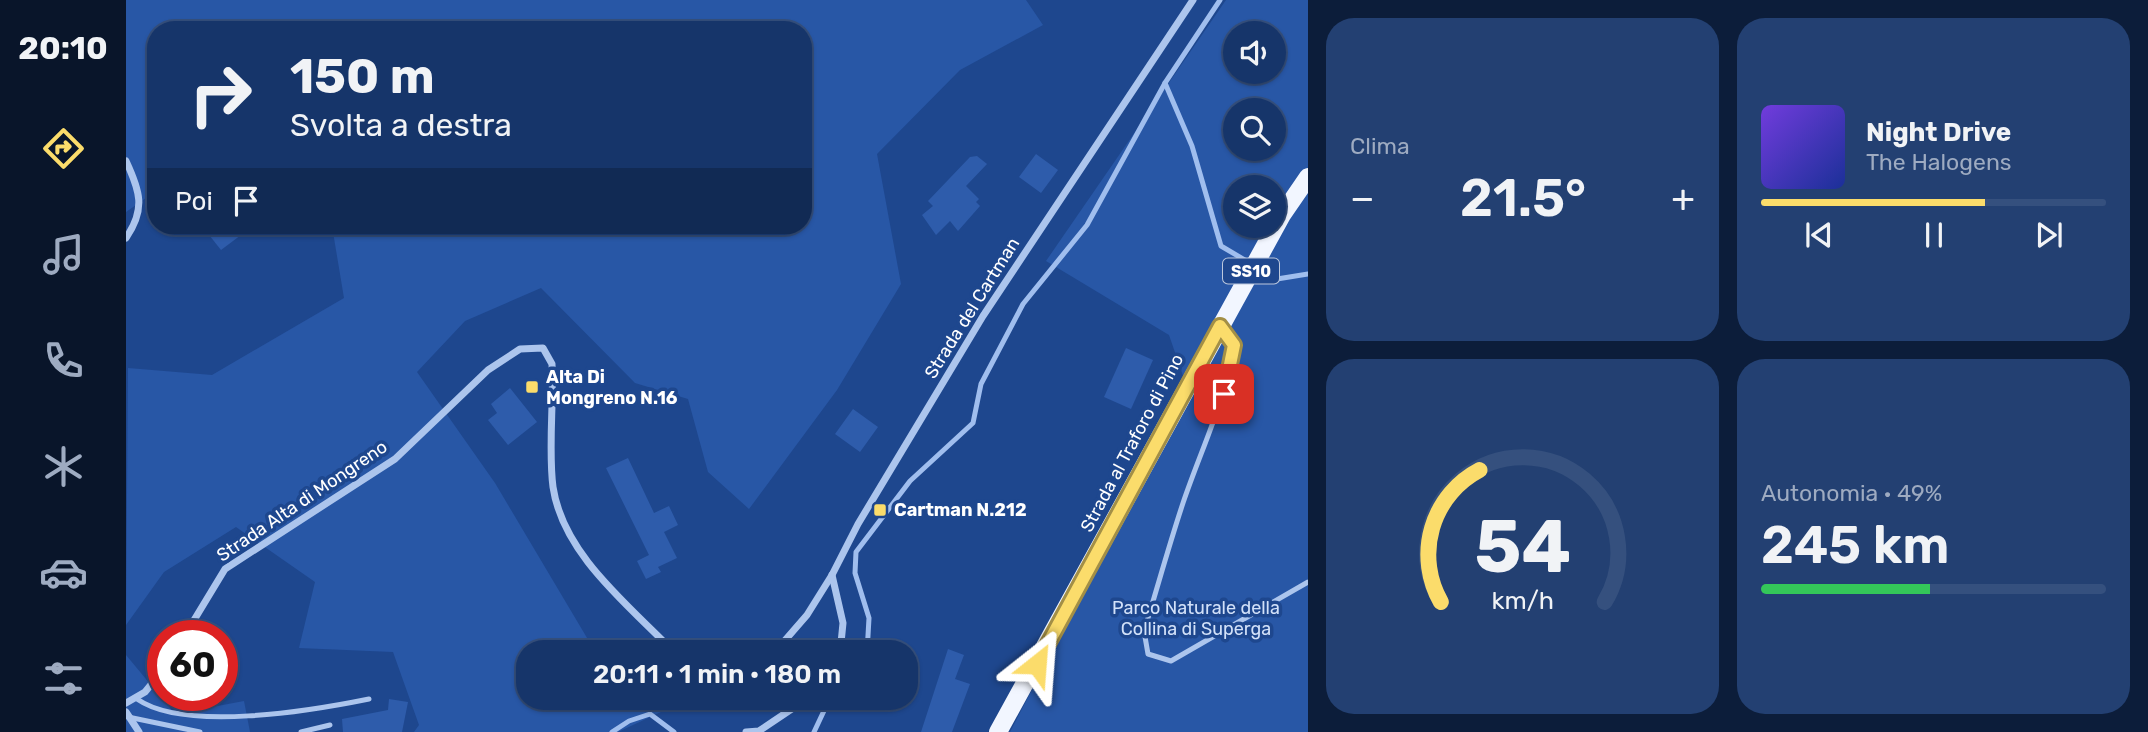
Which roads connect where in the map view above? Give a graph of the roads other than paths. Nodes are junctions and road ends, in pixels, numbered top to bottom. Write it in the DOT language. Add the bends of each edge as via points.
graph roads {
  1 [pos="1193,0"];
  2 [pos="126,161"];
  3 [pos="1308,177"];
  4 [pos="126,238"];
  5 [pos="1220,326"];
  6 [pos="832,575"];
  7 [pos="1308,582"];
  8 [pos="194,620"];
  9 [pos="663,640"];
  10 [pos="785,640"];
  11 [pos="841,640"];
  12 [pos="147,688"];
  13 [pos="137,699"];
  14 [pos="369,699"];
  15 [pos="126,703"];
  16 [pos="790,710"];
  17 [pos="127,715"];
  18 [pos="330,725"];
  19 [pos="139,732"];
  20 [pos="200,732"];
  21 [pos="302,732"];
  22 [pos="746,732"];
  23 [pos="998,732"];
  1 -- 6 [label="street, Strada del Cartman" via="983,316"];
  2 -- 4 [label="street" via="141,198 136,224"];
  3 -- 5 [label="main road, Strada al Traforo di Pino / SS10"];
  5 -- 7 [label="lane" via="1234,345 1229,376 1144,631 1148,654 1171,661"];
  5 -- 23 [label="main road, Strada al Traforo di Pino / SS10"];
  6 -- 10 [label="street"];
  6 -- 11 [label="street" via="843,623"];
  8 -- 9 [label="street, Strada Alta di Mongreno" via="225,569 395,459 488,370 520,349 543,348 552,364 553,488 565,521 582,556"];
  12 -- 13 [label="street"];
  13 -- 14 [label="lane" via="148,710 189,720 248,722"];
  13 -- 15 [label="street"];
  16 -- 22 [label="street" via="759,731"];
  17 -- 19 [label="street"];
  17 -- 20 [label="lane"];
  18 -- 21 [label="lane"];
}
